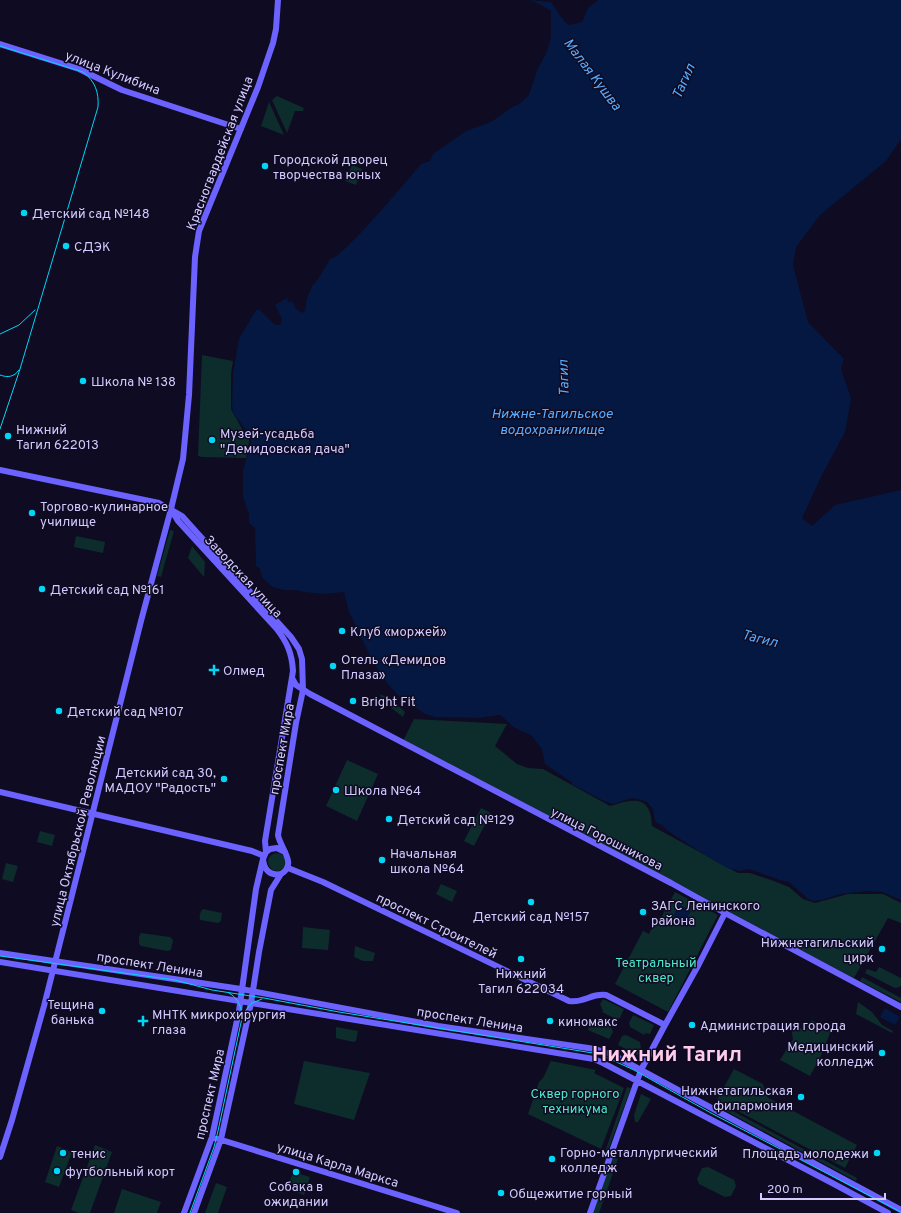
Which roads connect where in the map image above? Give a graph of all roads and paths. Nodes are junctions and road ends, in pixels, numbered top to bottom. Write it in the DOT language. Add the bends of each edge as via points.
graph roads {
  1 [pos="278,0"];
  2 [pos="0,44"];
  3 [pos="241,129"];
  4 [pos="0,470"];
  5 [pos="171,509"];
  6 [pos="299,649"];
  7 [pos="292,662"];
  8 [pos="292,678"];
  9 [pos="303,690"];
  10 [pos="0,792"];
  11 [pos="92,814"];
  12 [pos="285,852"];
  13 [pos="264,856"];
  14 [pos="288,868"];
  15 [pos="282,874"];
  16 [pos="725,914"];
  17 [pos="0,952"];
  18 [pos="55,961"];
  19 [pos="0,962"];
  20 [pos="53,970"];
  21 [pos="241,989"];
  22 [pos="252,991"];
  23 [pos="240,1001"];
  24 [pos="251,1002"];
  25 [pos="901,1007"];
  26 [pos="665,1025"];
  27 [pos="641,1070"];
  28 [pos="637,1080"];
  29 [pos="212,1137"];
  30 [pos="221,1139"];
  31 [pos="0,1157"];
  32 [pos="901,1212"];
  33 [pos="184,1213"];
  34 [pos="194,1213"];
  35 [pos="457,1213"];
  36 [pos="590,1213"];
  37 [pos="888,1213"];
  1 -- 3 [label="main road, Красногвардейская улица" via="273,43"];
  2 -- 3 [label="main road, улица Кулибина" via="79,69 122,90"];
  3 -- 5 [label="main road, Красногвардейская улица" via="202,222 197,243 183,459"];
  4 -- 5 [label="main road, Заводская улица" via="159,503"];
  5 -- 6 [label="main road, Заводская улица" via="182,516"];
  5 -- 7 [label="main road, Заводская улица" via="178,521 276,628 289,648"];
  5 -- 11 [label="main road, улица Октябрьской Революции"];
  6 -- 9 [label="main road, проспект Мира" via="303,662"];
  7 -- 8 [label="main road, проспект Мира"];
  8 -- 9 [label="main road, улица Горошникова"];
  8 -- 13 [label="main road, проспект Мира"];
  9 -- 12 [label="main road, проспект Мира" via="278,832"];
  9 -- 16 [label="main road, улица Горошникова" via="671,883"];
  10 -- 11 [label="main road"];
  11 -- 13 [label="main road" via="252,851"];
  11 -- 18 [label="main road, улица Октябрьской Революции"];
  12 -- 13 [label="main road" via="277,848 270,849"];
  12 -- 14 [label="main road"];
  13 -- 15 [label="main road" via="263,864 268,872"];
  13 -- 21 [label="main road, проспект Мира" via="256,889"];
  14 -- 15 [label="main road"];
  14 -- 26 [label="main road, проспект Строителей" via="323,882 570,1001 577,1002 596,994 606,994"];
  15 -- 22 [label="main road, проспект Мира" via="271,890"];
  16 -- 25 [label="main road, улица Горошникова"];
  16 -- 26 [label="main road"];
  17 -- 18 [label="main road, проспект Ленина"];
  18 -- 20 [label="main road, улица Октябрьской Революции"];
  18 -- 21 [label="main road, проспект Ленина"];
  19 -- 20 [label="main road, проспект Ленина"];
  20 -- 23 [label="main road, проспект Ленина"];
  20 -- 31 [label="main road, улица Октябрьской Революции"];
  21 -- 22 [label="main road, проспект Ленина"];
  21 -- 23 [label="main road, проспект Мира"];
  22 -- 24 [label="main road, проспект Мира"];
  22 -- 27 [label="main road, проспект Ленина" via="438,1026 595,1049 613,1055"];
  23 -- 24 [label="main road, проспект Ленина"];
  23 -- 29 [label="main road, проспект Мира"];
  24 -- 28 [label="main road, проспект Ленина" via="594,1059"];
  24 -- 30 [label="main road, проспект Мира"];
  26 -- 27 [label="main road"];
  27 -- 28 [label="main road"];
  27 -- 32 [label="main road, проспект Ленина"];
  28 -- 36 [label="main road"];
  28 -- 37 [label="main road, проспект Ленина"];
  29 -- 30 [label="main road, улица Карла Маркса"];
  29 -- 33 [label="main road, проспект Мира"];
  30 -- 34 [label="main road, проспект Мира"];
  30 -- 35 [label="main road, улица Карла Маркса"];
}
